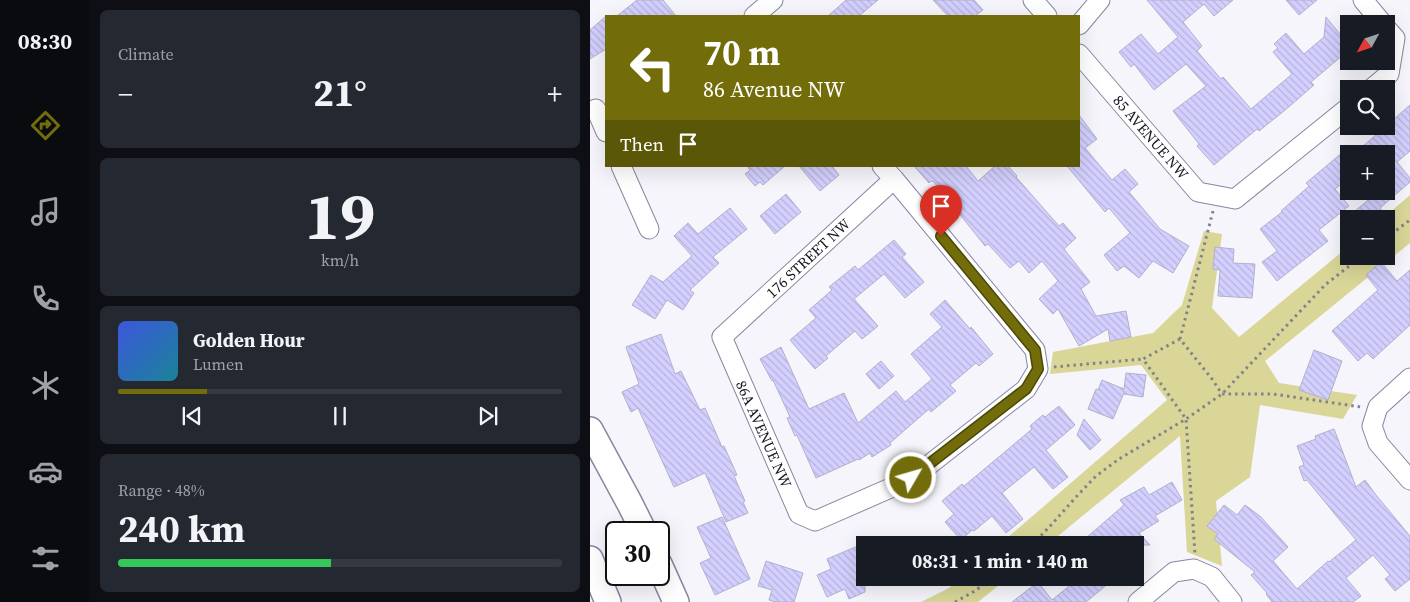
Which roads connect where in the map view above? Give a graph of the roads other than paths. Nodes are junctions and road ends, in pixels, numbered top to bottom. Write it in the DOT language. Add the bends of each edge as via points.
graph roads {
  1 [pos="773,0"];
  2 [pos="1033,0"];
  3 [pos="1100,0"];
  4 [pos="1363,0"];
  5 [pos="755,15"];
  6 [pos="1046,15"];
  7 [pos="1376,15"];
  8 [pos="1080,24"];
  9 [pos="1080,55"];
  10 [pos="1390,70"];
  11 [pos="1382,80"];
  12 [pos="597,108"];
  13 [pos="1340,114"];
  14 [pos="605,129"];
  15 [pos="621,167"];
  16 [pos="888,172"];
  17 [pos="649,230"];
  18 [pos="722,338"];
  19 [pos="1410,378"];
  20 [pos="590,430"];
  21 [pos="1410,480"];
  22 [pos="638,521"];
  23 [pos="590,559"];
  24 [pos="669,586"];
  25 [pos="608,602"];
  26 [pos="676,602"];
  27 [pos="1138,602"];
  28 [pos="1232,602"];
  1 -- 5 [label="street"];
  2 -- 6 [label="street"];
  3 -- 8 [label="street"];
  4 -- 7 [label="street"];
  9 -- 13 [label="street, 85 AVENUE NW" via="1198,192 1235,200"];
  10 -- 11 [label="street"];
  12 -- 14 [label="street"];
  15 -- 17 [label="street"];
  16 -- 18 [label="street, 176 STREET NW"];
  16 -- 18 [label="street, 86A AVENUE NW" via="1035,350 1038,369 1026,389 911,478 815,521 799,514"];
  19 -- 21 [label="street" via="1378,407 1372,426 1378,443"];
  20 -- 22 [label="main road"];
  23 -- 25 [label="main road"];
  24 -- 26 [label="main road"];
  27 -- 28 [label="street" via="1174,572 1194,569 1212,577"];
}
